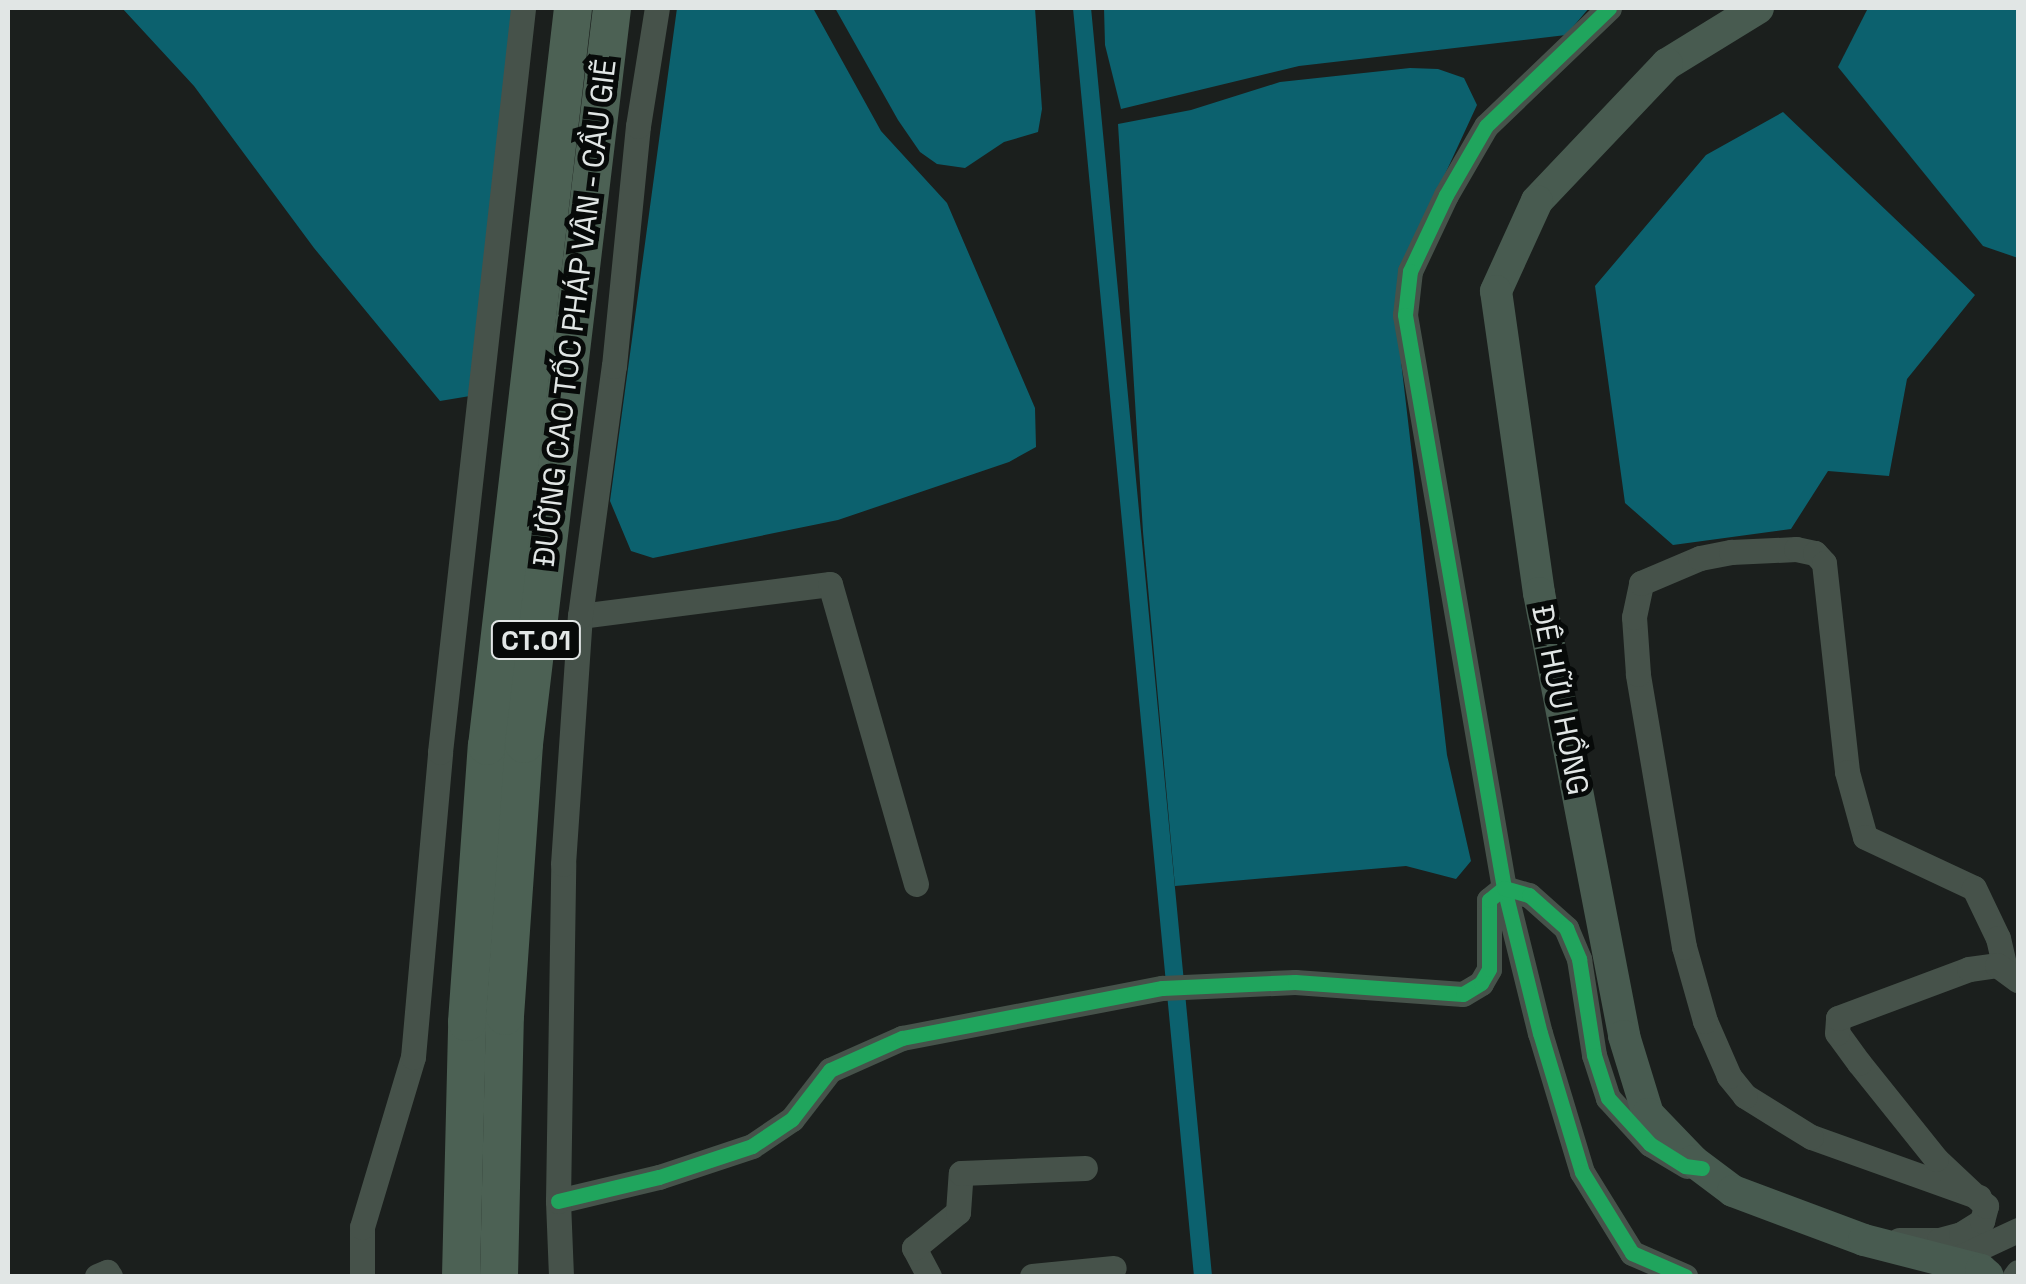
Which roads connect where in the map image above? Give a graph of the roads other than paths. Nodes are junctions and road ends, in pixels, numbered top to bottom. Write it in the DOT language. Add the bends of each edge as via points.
graph roads {
  1 [pos="523,8"];
  2 [pos="573,8"];
  3 [pos="612,8"];
  4 [pos="656,8"];
  5 [pos="1609,8"];
  6 [pos="1758,8"];
  7 [pos="580,616"];
  8 [pos="916,884"];
  9 [pos="1504,888"];
  10 [pos="2012,974"];
  11 [pos="1085,1168"];
  12 [pos="1702,1168"];
  13 [pos="1978,1196"];
  14 [pos="558,1201"];
  15 [pos="2018,1230"];
  16 [pos="1864,1240"];
  17 [pos="1949,1262"];
  18 [pos="1114,1268"];
  19 [pos="96,1276"];
  20 [pos="110,1276"];
  21 [pos="362,1276"];
  22 [pos="461,1276"];
  23 [pos="499,1276"];
  24 [pos="561,1276"];
  25 [pos="929,1276"];
  26 [pos="1032,1276"];
  27 [pos="1685,1276"];
  28 [pos="1988,1276"];
  1 -- 21 [label="street" via="413,1057 362,1226"];
  2 -- 22 [label="highway, ĐƯỜNG CAO TỐC PHÁP VÂN - CẦU GIẼ / CT.01" via="488,746 467,1022"];
  3 -- 23 [label="highway, ĐƯỜNG CAO TỐC PHÁP VÂN - CẦU GIẼ / CT.01" via="524,744 506,1016"];
  4 -- 7 [label="street"];
  5 -- 9 [label="street" via="1486,126 1410,271 1405,315"];
  6 -- 12 [label="main road, ĐÊ HỮU HỒNG" via="1667,64 1537,201 1496,291 1540,592 1624,1036 1648,1114"];
  7 -- 8 [label="street" via="830,584"];
  7 -- 14 [label="street" via="563,864"];
  9 -- 12 [label="street" via="1529,895 1566,928 1608,1098 1650,1144 1685,1166"];
  9 -- 14 [label="street" via="1489,900 1490,969 1462,994 1295,982 1162,988 902,1038 830,1070 792,1119 752,1146"];
  9 -- 27 [label="street" via="1582,1172 1632,1254"];
  10 -- 13 [label="street" via="1988,966 1948,974 1838,1018 1835,1025 1936,1159"];
  10 -- 13 [label="street" via="1974,888 1866,838 1847,772 1824,563 1796,548 1748,550 1700,558 1642,582 1634,617 1638,674 1684,947 1729,1076 1745,1096 1811,1137"];
  11 -- 25 [label="street" via="961,1173 958,1212 914,1248"];
  12 -- 16 [label="main road, ĐÊ HỮU HỒNG" via="1733,1191"];
  13 -- 16 [label="street" via="1985,1216 1961,1234"];
  14 -- 24 [label="street"];
  15 -- 17 [label="street"];
  16 -- 17 [label="main road, ĐÊ HỮU HỒNG"];
  17 -- 28 [label="main road, ĐÊ HỮU HỒNG"];
  18 -- 26 [label="street"];
  19 -- 20 [label="street"];
}
